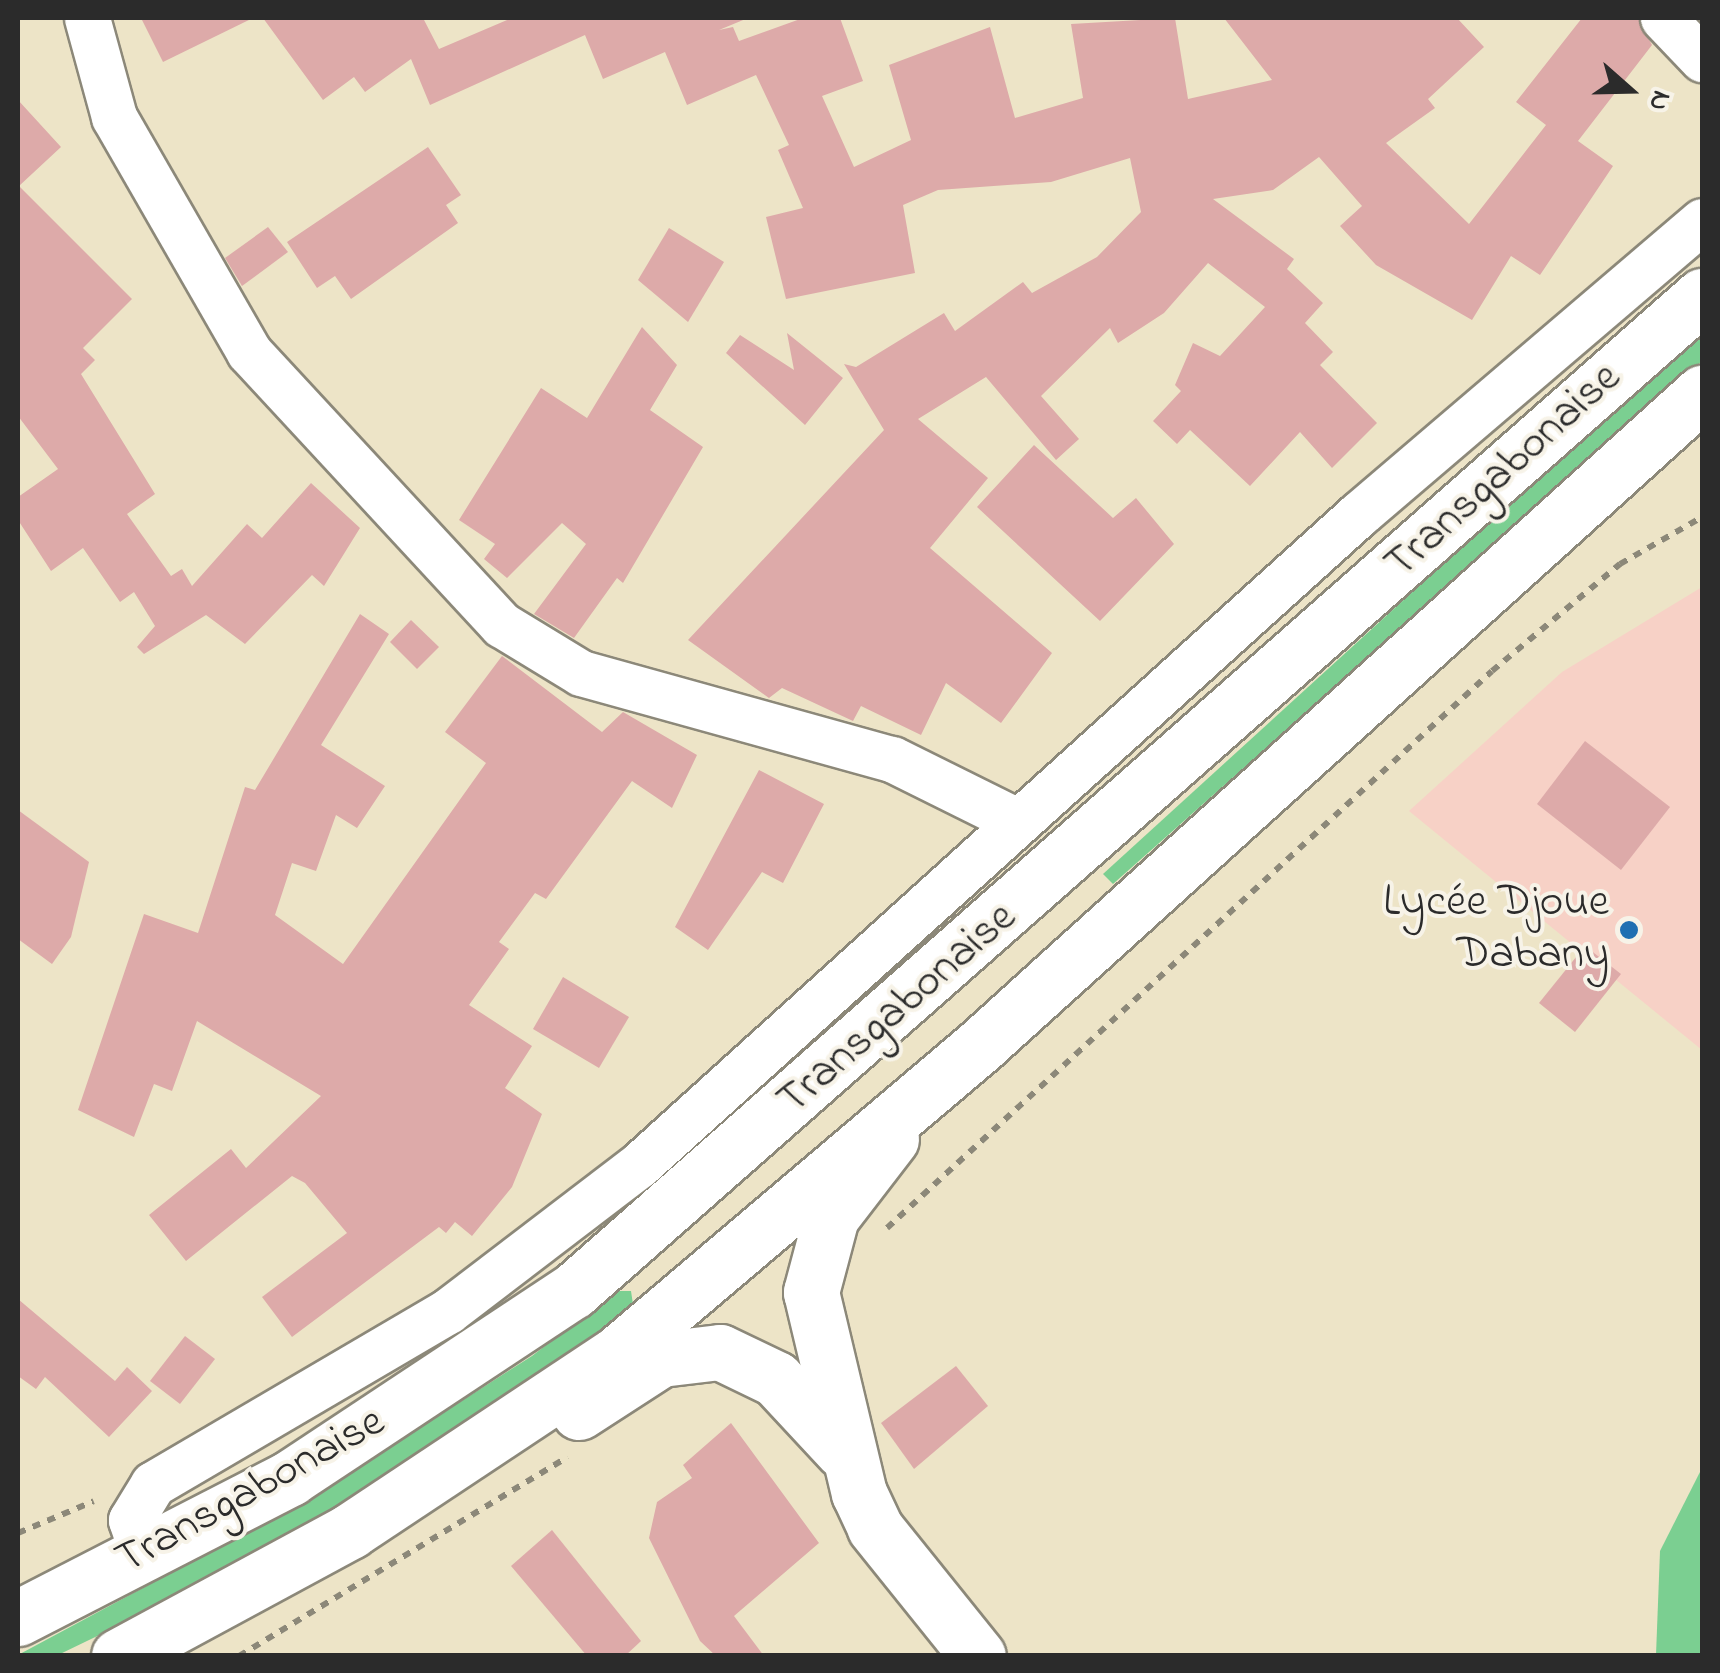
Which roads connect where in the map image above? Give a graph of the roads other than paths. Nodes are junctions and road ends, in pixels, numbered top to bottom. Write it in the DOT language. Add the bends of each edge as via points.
graph roads {
  1 [pos="86,18"];
  2 [pos="1663,18"];
  3 [pos="1702,59"];
  4 [pos="1702,221"];
  5 [pos="1702,296"];
  6 [pos="1702,393"];
  7 [pos="1359,514"];
  8 [pos="1404,560"];
  9 [pos="1017,821"];
  10 [pos="982,1044"];
  11 [pos="844,1454"];
  12 [pos="456,1466"];
  13 [pos="143,1555"];
  14 [pos="18,1618"];
  15 [pos="119,1656"];
  16 [pos="978,1656"];
  1 -- 9 [label="street" via="114,117 249,352 502,624 581,673 892,759"];
  2 -- 3 [label="street"];
  4 -- 7 [label="street"];
  5 -- 8 [label="main road, Transgabonaise"];
  6 -- 10 [label="main road, Transgabonaise"];
  7 -- 8 [label="street"];
  7 -- 9 [label="street"];
  8 -- 13 [label="main road, Transgabonaise" via="573,1291 290,1478"];
  9 -- 13 [label="street" via="546,1241 138,1498 131,1520"];
  10 -- 11 [label="main road" via="852,1186 817,1248 810,1292"];
  10 -- 12 [label="main road, Transgabonaise" via="618,1352"];
  11 -- 12 [label="main road" via="776,1378 720,1352 689,1353 622,1380 530,1441"];
  11 -- 16 [label="main road" via="875,1528"];
  12 -- 15 [label="main road, Transgabonaise"];
  13 -- 14 [label="main road, Transgabonaise"];
}
